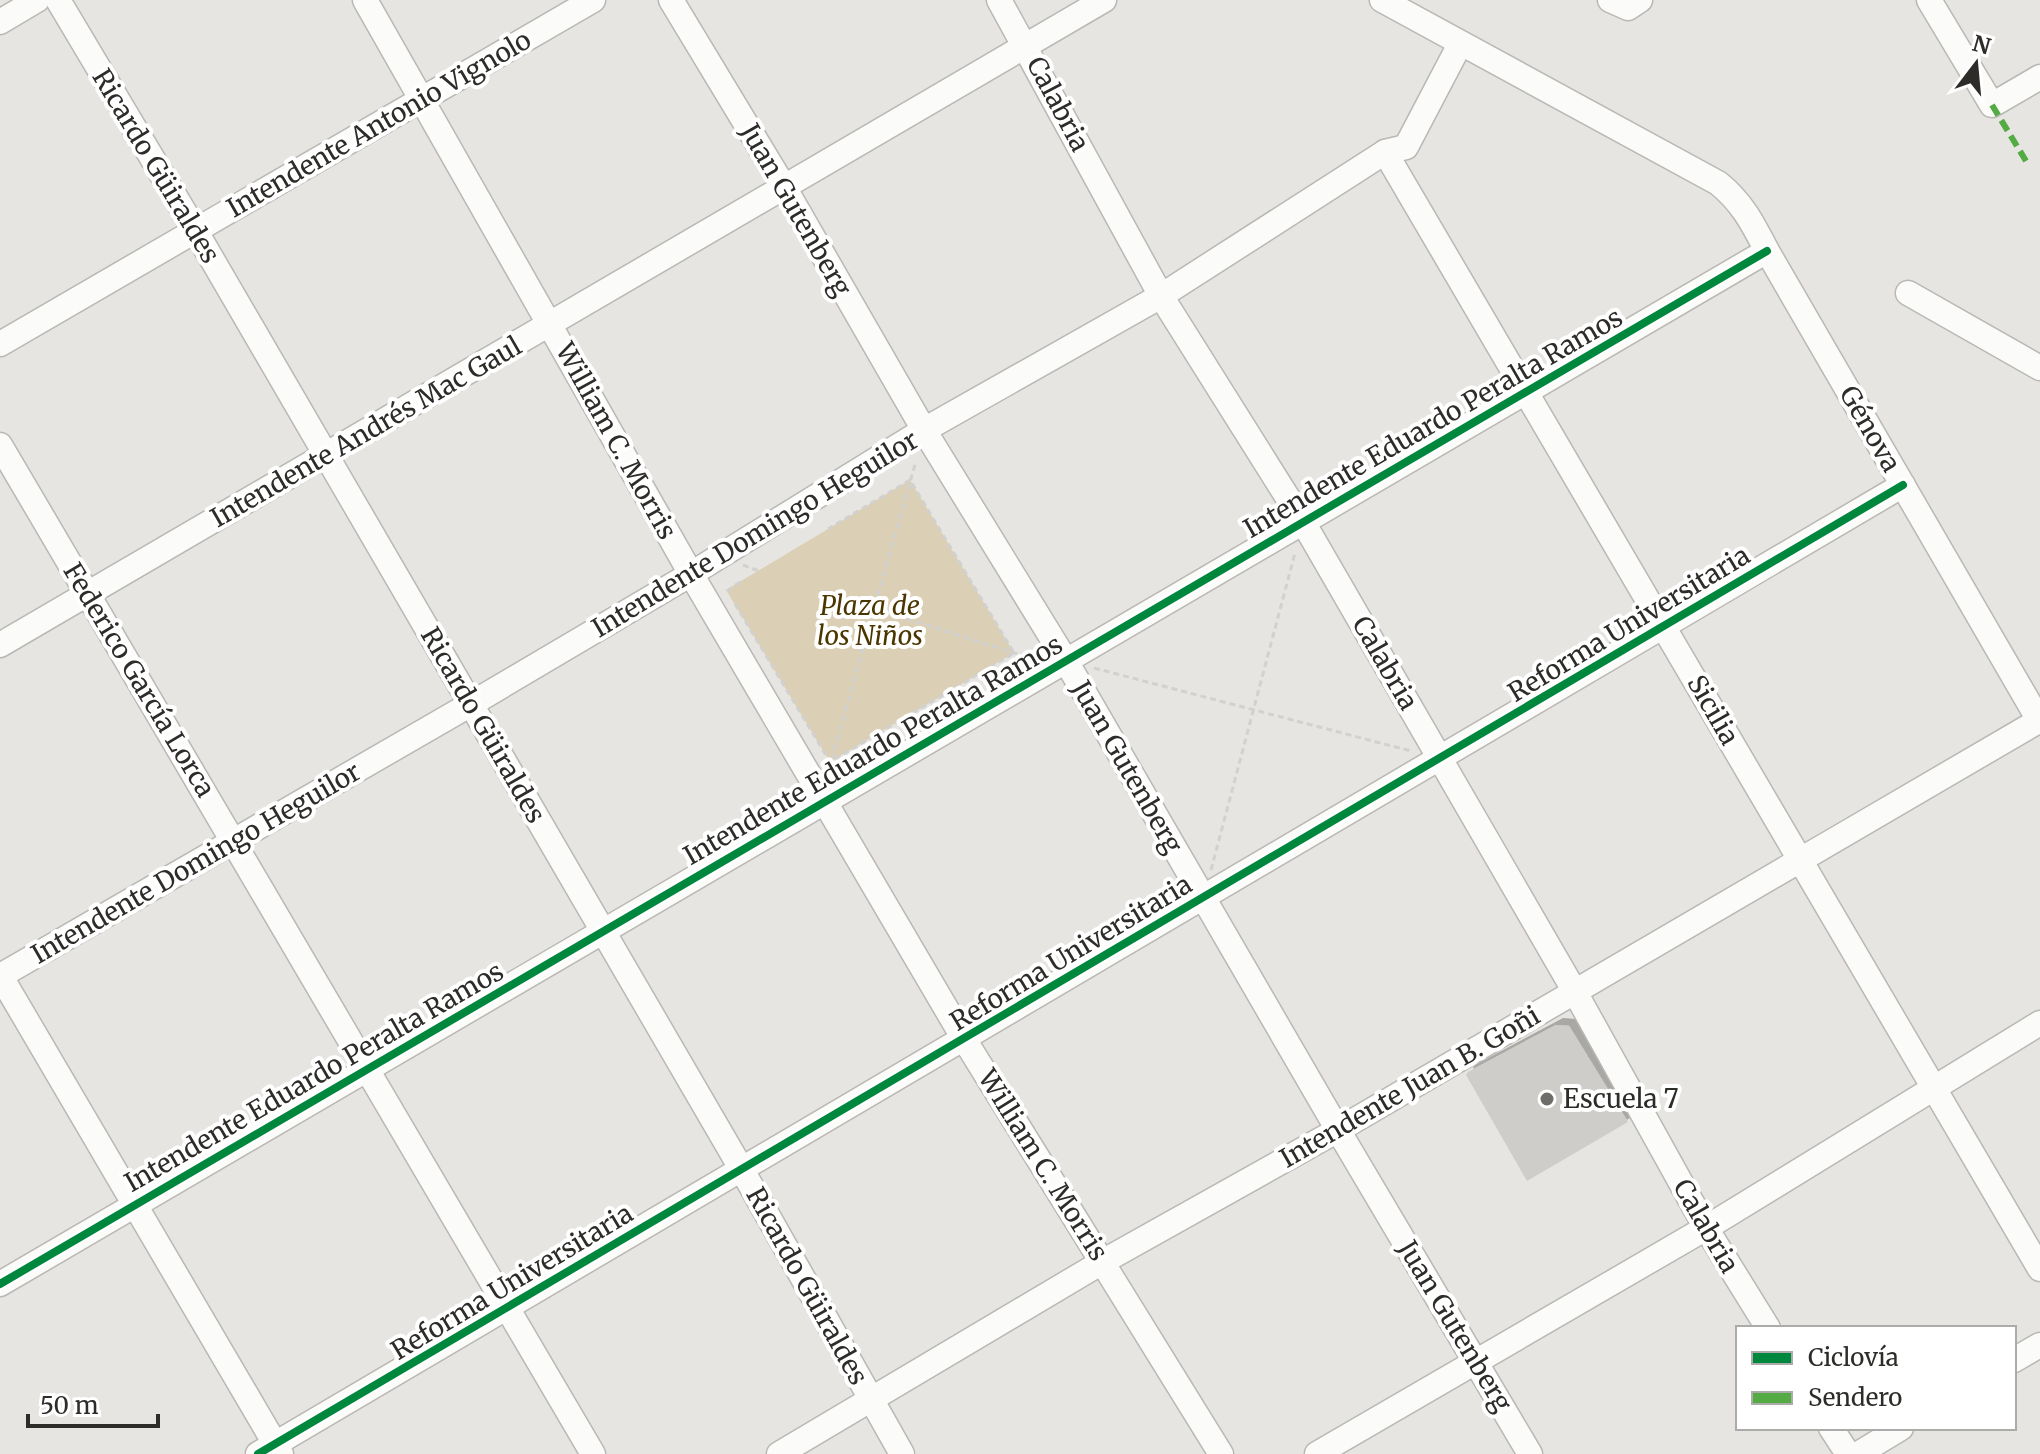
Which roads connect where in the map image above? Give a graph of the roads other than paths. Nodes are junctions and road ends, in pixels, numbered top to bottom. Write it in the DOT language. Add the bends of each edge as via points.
graph roads {
  1 [pos="37,0"];
  2 [pos="58,0"];
  3 [pos="365,0"];
  4 [pos="593,0"];
  5 [pos="671,0"];
  6 [pos="999,0"];
  7 [pos="1104,0"];
  8 [pos="1382,0"];
  9 [pos="1929,0"];
  10 [pos="0,22"];
  11 [pos="1460,44"];
  12 [pos="1026,45"];
  13 [pos="2040,77"];
  14 [pos="422,100"];
  15 [pos="1385,152"];
  16 [pos="784,187"];
  17 [pos="195,230"];
  18 [pos="1767,251"];
  19 [pos="1908,293"];
  20 [pos="1161,296"];
  21 [pos="550,324"];
  22 [pos="0,344"];
  23 [pos="2040,368"];
  24 [pos="1526,392"];
  25 [pos="924,430"];
  26 [pos="0,445"];
  27 [pos="326,455"];
  28 [pos="1903,485"];
  29 [pos="1303,522"];
  30 [pos="691,574"];
  31 [pos="88,594"];
  32 [pos="1663,626"];
  33 [pos="0,645"];
  34 [pos="1066,661"];
  35 [pos="471,704"];
  36 [pos="2040,721"];
  37 [pos="1440,758"];
  38 [pos="825,802"];
  39 [pos="234,839"];
  40 [pos="1800,860"];
  41 [pos="1203,898"];
  42 [pos="603,931"];
  43 [pos="0,976"];
  44 [pos="1575,992"];
  45 [pos="2040,1023"];
  46 [pos="964,1039"];
  47 [pos="367,1069"];
  48 [pos="1934,1087"];
  49 [pos="1338,1130"];
  50 [pos="742,1170"];
  51 [pos="134,1205"];
  52 [pos="1706,1228"];
  53 [pos="1104,1261"];
  54 [pos="2040,1269"];
  55 [pos="0,1284"];
  56 [pos="507,1308"];
  57 [pos="1767,1326"];
  58 [pos="2040,1345"];
  59 [pos="2016,1359"];
  60 [pos="1477,1361"];
  61 [pos="869,1399"];
  62 [pos="1832,1430"];
  63 [pos="1898,1430"];
  64 [pos="271,1451"];
  65 [pos="593,1454"];
  66 [pos="779,1454"];
  67 [pos="902,1454"];
  68 [pos="1221,1454"];
  69 [pos="1317,1454"];
  70 [pos="1530,1454"];
  71 [pos="1848,1454"];
  72 [pos="1858,1454"];
  1 -- 10 [label="street"];
  2 -- 17 [label="street, Ricardo Güiraldes"];
  3 -- 14 [label="street, William C. Morris"];
  4 -- 14 [label="street, Intendente Antonio Vignolo"];
  5 -- 16 [label="street, Juan Gutenberg"];
  6 -- 12 [label="street, Calabria"];
  7 -- 12 [label="street, Intendente Andrés Mac Gaul"];
  8 -- 11 [label="street, Génova"];
  9 -- 13 [label="street" via="1992,105"];
  11 -- 15 [label="street, Intendente Domingo Heguilor" via="1406,147"];
  11 -- 18 [label="street, Génova" via="1718,183 1745,209"];
  12 -- 16 [label="street, Intendente Andrés Mac Gaul"];
  12 -- 20 [label="street, Calabria"];
  14 -- 17 [label="street, Intendente Antonio Vignolo"];
  14 -- 21 [label="street, William C. Morris"];
  15 -- 20 [label="street, Intendente Domingo Heguilor"];
  15 -- 24 [label="street, Sicilia"];
  16 -- 21 [label="street, Intendente Andrés Mac Gaul"];
  16 -- 25 [label="street, Juan Gutenberg"];
  17 -- 22 [label="street, Intendente Antonio Vignolo"];
  17 -- 27 [label="street, Ricardo Güiraldes"];
  18 -- 24 [label="street, Intendente Eduardo Peralta Ramos"];
  18 -- 28 [label="street, Génova"];
  19 -- 23 [label="street"];
  20 -- 25 [label="street, Intendente Domingo Heguilor"];
  20 -- 29 [label="street, Calabria"];
  21 -- 27 [label="street, Intendente Andrés Mac Gaul"];
  21 -- 30 [label="street, William C. Morris"];
  24 -- 29 [label="street, Intendente Eduardo Peralta Ramos"];
  24 -- 32 [label="street, Sicilia"];
  25 -- 30 [label="street, Intendente Domingo Heguilor"];
  25 -- 34 [label="street, Juan Gutenberg"];
  26 -- 31 [label="street, Federico García Lorca"];
  27 -- 31 [label="street, Intendente Andrés Mac Gaul"];
  27 -- 35 [label="street, Ricardo Güiraldes"];
  28 -- 32 [label="street, Reforma Universitaria"];
  28 -- 36 [label="street, Génova"];
  29 -- 34 [label="street, Intendente Eduardo Peralta Ramos"];
  29 -- 37 [label="street, Calabria"];
  30 -- 35 [label="street, Intendente Domingo Heguilor"];
  30 -- 38 [label="street, William C. Morris"];
  31 -- 33 [label="street, Intendente Andrés Mac Gaul"];
  31 -- 39 [label="street, Federico García Lorca"];
  32 -- 37 [label="street, Reforma Universitaria"];
  32 -- 40 [label="street, Sicilia"];
  34 -- 38 [label="street, Intendente Eduardo Peralta Ramos"];
  34 -- 41 [label="street, Juan Gutenberg"];
  35 -- 39 [label="street, Intendente Domingo Heguilor"];
  35 -- 42 [label="street, Ricardo Güiraldes"];
  36 -- 40 [label="street, Intendente Juan B. Goñi"];
  37 -- 41 [label="street, Reforma Universitaria"];
  37 -- 44 [label="street, Calabria"];
  38 -- 42 [label="street, Intendente Eduardo Peralta Ramos"];
  38 -- 46 [label="street, William C. Morris"];
  39 -- 43 [label="street, Intendente Domingo Heguilor"];
  39 -- 47 [label="street, Federico García Lorca"];
  40 -- 44 [label="street, Intendente Juan B. Goñi"];
  40 -- 48 [label="street, Sicilia"];
  41 -- 46 [label="street, Reforma Universitaria"];
  41 -- 49 [label="street, Juan Gutenberg"];
  42 -- 47 [label="street, Intendente Eduardo Peralta Ramos"];
  42 -- 50 [label="street, Ricardo Güiraldes"];
  43 -- 51 [label="street"];
  44 -- 49 [label="street, Intendente Juan B. Goñi"];
  44 -- 52 [label="street, Calabria"];
  45 -- 48 [label="street"];
  46 -- 50 [label="street, Reforma Universitaria"];
  46 -- 53 [label="street, William C. Morris"];
  47 -- 51 [label="street, Intendente Eduardo Peralta Ramos"];
  47 -- 56 [label="street, Federico García Lorca"];
  48 -- 52 [label="street"];
  48 -- 54 [label="street, Sicilia"];
  49 -- 53 [label="street, Intendente Juan B. Goñi"];
  49 -- 60 [label="street, Juan Gutenberg"];
  50 -- 56 [label="street, Reforma Universitaria"];
  50 -- 61 [label="street, Ricardo Güiraldes"];
  51 -- 55 [label="street, Intendente Eduardo Peralta Ramos"];
  51 -- 64 [label="street"];
  52 -- 57 [label="street, Calabria"];
  52 -- 60 [label="street"];
  53 -- 61 [label="street, Intendente Juan B. Goñi"];
  53 -- 68 [label="street, William C. Morris"];
  56 -- 64 [label="street, Reforma Universitaria"];
  56 -- 65 [label="street, Federico García Lorca"];
  58 -- 59 [label="street"];
  60 -- 69 [label="street"];
  60 -- 70 [label="street, Juan Gutenberg"];
  61 -- 66 [label="street, Intendente Juan B. Goñi"];
  61 -- 67 [label="street, Ricardo Güiraldes"];
  62 -- 71 [label="street"];
  63 -- 72 [label="street"];
}
